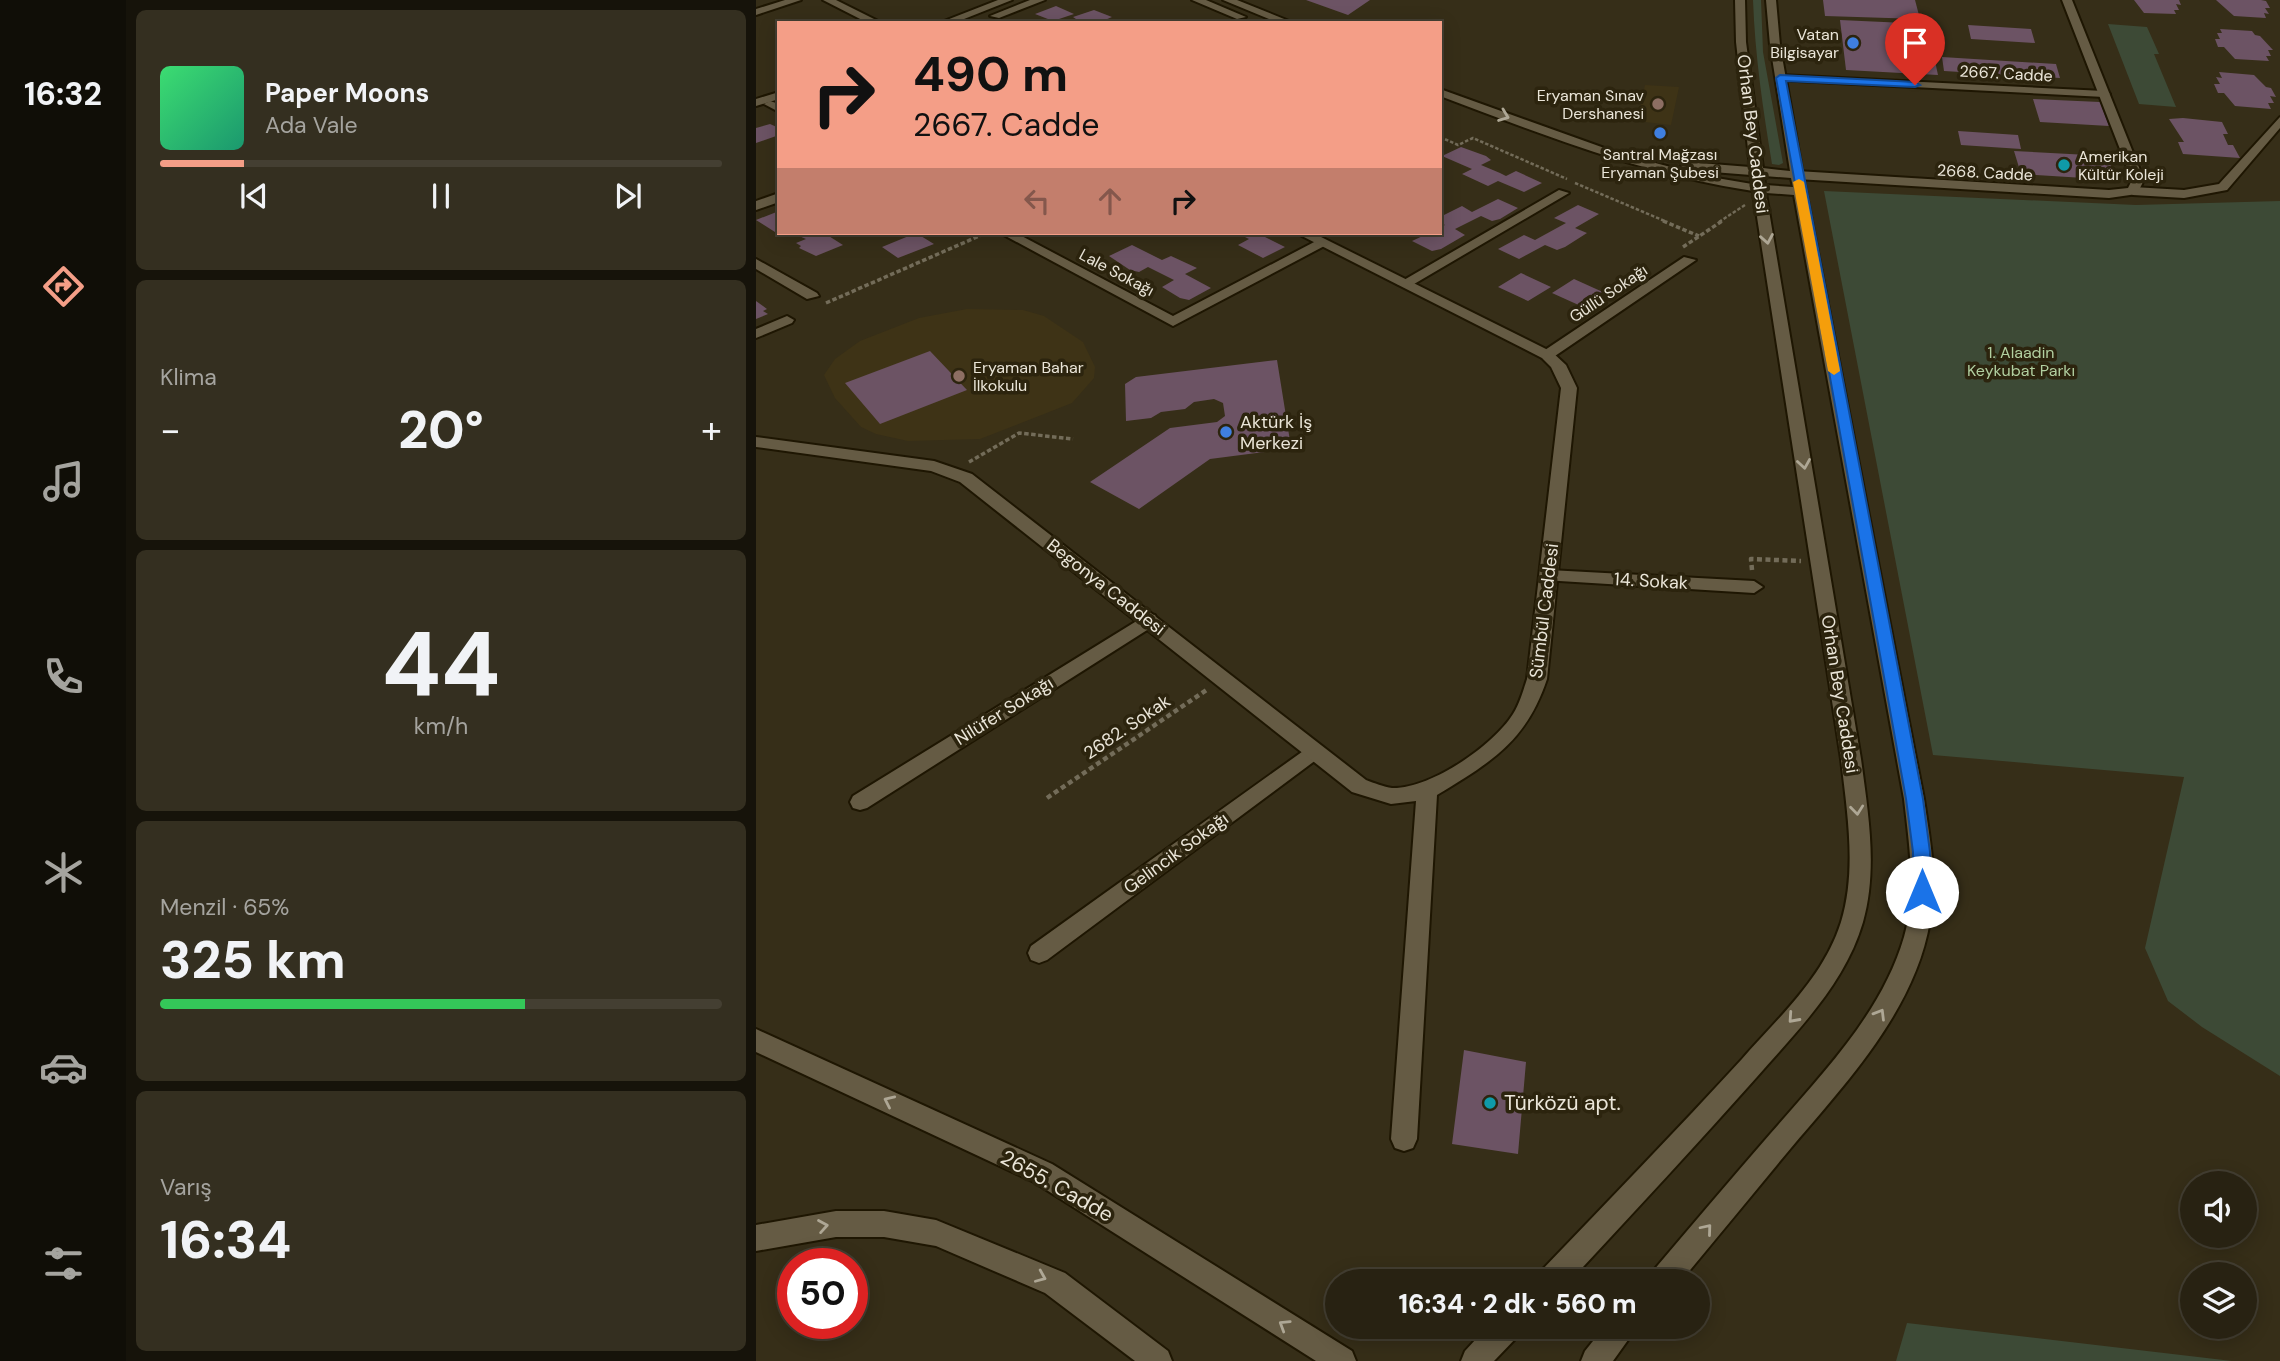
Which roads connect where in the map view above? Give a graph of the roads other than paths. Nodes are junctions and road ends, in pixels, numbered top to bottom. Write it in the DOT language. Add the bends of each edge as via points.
graph roads {
  1 [pos="796,0"];
  2 [pos="828,0"];
  3 [pos="1007,0"];
  4 [pos="1040,0"];
  5 [pos="1196,0"];
  6 [pos="1228,0"];
  7 [pos="1740,0"];
  8 [pos="1771,0"];
  9 [pos="2067,0"];
  10 [pos="756,12"];
  11 [pos="873,21"];
  12 [pos="949,21"];
  13 [pos="982,21"];
  14 [pos="1252,21"];
  15 [pos="1284,21"];
  16 [pos="1780,78"];
  17 [pos="1442,80"];
  18 [pos="777,83"];
  19 [pos="756,90"];
  20 [pos="1442,93"];
  21 [pos="2104,94"];
  22 [pos="776,102"];
  23 [pos="756,103"];
  24 [pos="2280,121"];
  25 [pos="1754,148"];
  26 [pos="1687,166"];
  27 [pos="1799,183"];
  28 [pos="1759,186"];
  29 [pos="2133,191"];
  30 [pos="1563,192"];
  31 [pos="777,198"];
  32 [pos="756,206"];
  33 [pos="1011,235"];
  34 [pos="1307,235"];
  35 [pos="1322,243"];
  36 [pos="1689,260"];
  37 [pos="756,263"];
  38 [pos="1404,284"];
  39 [pos="818,300"];
  40 [pos="787,320"];
  41 [pos="756,334"];
  42 [pos="1547,355"];
  43 [pos="756,442"];
  44 [pos="1549,576"];
  45 [pos="1754,587"];
  46 [pos="1148,620"];
  47 [pos="1313,752"];
  48 [pos="1427,791"];
  49 [pos="860,802"];
  50 [pos="1039,954"];
  51 [pos="756,1040"];
  52 [pos="1404,1139"];
  53 [pos="756,1238"];
  54 [pos="1561,1269"];
  55 [pos="1673,1269"];
  56 [pos="1496,1339"];
  57 [pos="1613,1339"];
  58 [pos="1158,1361"];
  59 [pos="1342,1361"];
  60 [pos="1475,1361"];
  61 [pos="1595,1361"];
  1 -- 10 [label="street"];
  2 -- 11 [label="street"];
  3 -- 12 [label="street"];
  4 -- 13 [label="street"];
  5 -- 14 [label="street"];
  6 -- 15 [label="street"];
  7 -- 25 [label="street, Orhan Bey Caddesi"];
  8 -- 16 [label="street, Orhan Bey Caddesi"];
  9 -- 21 [label="street"];
  16 -- 21 [label="street, 2667. Cadde"];
  16 -- 27 [label="street, Orhan Bey Caddesi"];
  17 -- 26 [label="street"];
  18 -- 19 [label="street"];
  20 -- 28 [label="street, one-way" via="1643,167 1710,183"];
  21 -- 29 [label="street" via="2138,180"];
  22 -- 23 [label="street"];
  24 -- 29 [label="street, 2668. Cadde" via="2223,187 2184,194"];
  25 -- 26 [label="street" via="1724,163"];
  25 -- 28 [label="street, Orhan Bey Caddesi"];
  26 -- 28 [label="street"];
  27 -- 28 [label="street, 2668. Cadde"];
  27 -- 29 [label="street, 2668. Cadde" via="2109,194"];
  55 -- 27 [label="street, Orhan Bey Caddesi, one-way" via="1856,1052 1902,974 1917,934 1922,852 1914,799"];
  28 -- 54 [label="street, Orhan Bey Caddesi, one-way" via="1851,759 1860,839 1857,898 1843,948 1822,985"];
  30 -- 38 [label="street"];
  31 -- 32 [label="street"];
  33 -- 35 [label="street, Lale Sokağı" via="1173,322"];
  34 -- 35 [label="street, Sümbül Caddesi"];
  35 -- 38 [label="street, Sümbül Caddesi"];
  36 -- 42 [label="street, Güllü Sokağı"];
  37 -- 39 [label="street"];
  38 -- 42 [label="street, Sümbül Caddesi"];
  40 -- 41 [label="street"];
  42 -- 44 [label="street, Sümbül Caddesi" via="1558,365 1569,388"];
  43 -- 46 [label="street, Begonya Caddesi" via="953,471"];
  44 -- 45 [label="street, 14. Sokak"];
  44 -- 48 [label="street, Sümbül Caddesi" via="1537,679 1524,717 1497,747"];
  46 -- 47 [label="street, Begonya Caddesi"];
  46 -- 49 [label="street, Nilüfer Sokağı"];
  47 -- 48 [label="street, Begonya Caddesi" via="1374,793 1391,796"];
  47 -- 50 [label="street, Gelincik Sokağı"];
  48 -- 52 [label="street"];
  59 -- 51 [label="street, 2655. Cadde, one-way" via="1043,1173"];
  53 -- 58 [label="street, one-way" via="836,1224 884,1224 936,1233 1055,1283"];
  56 -- 60 [label="street"];
  57 -- 61 [label="street"];
}
